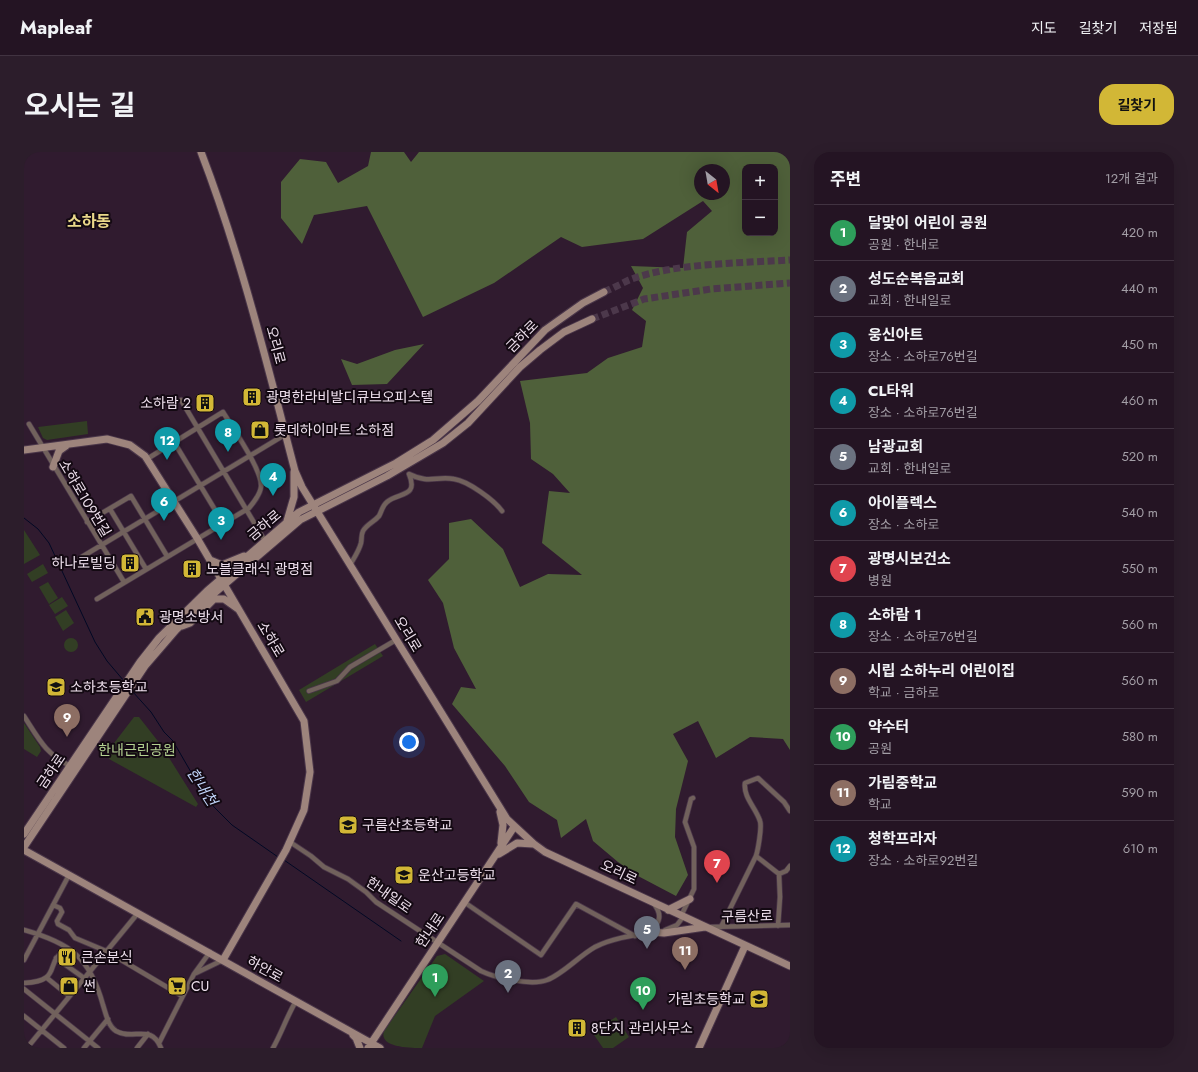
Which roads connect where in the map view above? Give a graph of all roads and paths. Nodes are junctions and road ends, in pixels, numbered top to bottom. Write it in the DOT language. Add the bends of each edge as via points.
graph roads {
  1 [pos="201,152"];
  2 [pos="604,292"];
  3 [pos="592,319"];
  4 [pos="181,400"];
  5 [pos="29,424"];
  6 [pos="198,428"];
  7 [pos="286,434"];
  8 [pos="174,442"];
  9 [pos="69,444"];
  10 [pos="42,448"];
  11 [pos="24,450"];
  12 [pos="249,455"];
  13 [pos="147,459"];
  14 [pos="294,466"];
  15 [pos="54,467"];
  16 [pos="401,468"];
  17 [pos="223,471"];
  18 [pos="409,474"];
  19 [pos="200,485"];
  20 [pos="174,500"];
  21 [pos="110,509"];
  22 [pos="246,509"];
  23 [pos="314,509"];
  24 [pos="502,511"];
  25 [pos="144,518"];
  26 [pos="87,522"];
  27 [pos="223,523"];
  28 [pos="286,523"];
  29 [pos="124,531"];
  30 [pos="197,538"];
  31 [pos="265,541"];
  32 [pos="101,545"];
  33 [pos="248,555"];
  34 [pos="167,556"];
  35 [pos="80,558"];
  36 [pos="210,560"];
  37 [pos="350,565"];
  38 [pos="146,569"];
  39 [pos="222,581"];
  40 [pos="124,582"];
  41 [pos="97,599"];
  42 [pos="239,609"];
  43 [pos="180,626"];
  44 [pos="396,640"];
  45 [pos="133,677"];
  46 [pos="309,691"];
  47 [pos="24,716"];
  48 [pos="72,767"];
  49 [pos="693,798"];
  50 [pos="498,806"];
  51 [pos="790,811"];
  52 [pos="514,827"];
  53 [pos="24,834"];
  54 [pos="290,842"];
  55 [pos="534,844"];
  56 [pos="24,848"];
  57 [pos="495,856"];
  58 [pos="756,856"];
  59 [pos="790,866"];
  60 [pos="779,874"];
  61 [pos="70,875"];
  62 [pos="690,899"];
  63 [pos="464,902"];
  64 [pos="653,903"];
  65 [pos="54,905"];
  66 [pos="668,910"];
  67 [pos="138,913"];
  68 [pos="682,917"];
  69 [pos="790,925"];
  70 [pos="778,926"];
  71 [pos="705,927"];
  72 [pos="721,927"];
  73 [pos="24,930"];
  74 [pos="652,932"];
  75 [pos="38,934"];
  76 [pos="635,936"];
  77 [pos="437,942"];
  78 [pos="745,946"];
  79 [pos="69,950"];
  80 [pos="106,951"];
  81 [pos="210,952"];
  82 [pos="56,958"];
  83 [pos="24,960"];
  84 [pos="223,960"];
  85 [pos="790,966"];
  86 [pos="90,971"];
  87 [pos="194,974"];
  88 [pos="47,978"];
  89 [pos="84,978"];
  90 [pos="24,983"];
  91 [pos="24,989"];
  92 [pos="69,996"];
  93 [pos="182,996"];
  94 [pos="296,1001"];
  95 [pos="55,1014"];
  96 [pos="24,1016"];
  97 [pos="108,1019"];
  98 [pos="42,1030"];
  99 [pos="348,1031"];
  100 [pos="148,1034"];
  101 [pos="90,1041"];
  102 [pos="27,1046"];
  103 [pos="160,1046"];
  104 [pos="370,1046"];
  105 [pos="64,1048"];
  106 [pos="84,1048"];
  107 [pos="98,1048"];
  108 [pos="137,1048"];
  109 [pos="273,1048"];
  110 [pos="360,1048"];
  111 [pos="380,1048"];
  112 [pos="699,1048"];
  1 -- 7 [label="main road, 오리로" via="232,238"];
  2 -- 23 [label="main road, 금하로" via="583,302 545,330 475,404 437,437"];
  3 -- 16 [label="main road, 금하로" via="564,332 540,350 454,435"];
  4 -- 6 [label="street"];
  5 -- 10 [label="street, 소하로109번길"];
  6 -- 8 [label="street"];
  6 -- 12 [label="street" via="223,412"];
  6 -- 17 [label="street"];
  7 -- 12 [label="street"];
  7 -- 14 [label="main road, 오리로"];
  8 -- 13 [label="street"];
  8 -- 19 [label="street"];
  9 -- 10 [label="main road, 소하로"];
  9 -- 13 [label="main road, 소하로" via="118,440 136,448"];
  9 -- 15 [label="main road" via="58,451"];
  10 -- 11 [label="main road, 소하로"];
  10 -- 15 [label="street, 소하로109번길"];
  12 -- 17 [label="street"];
  12 -- 22 [label="street" via="258,470 261,487 255,502"];
  13 -- 20 [label="main road, 소하로"];
  14 -- 23 [label="main road, 오리로"];
  14 -- 28 [label="main road" via="294,497"];
  15 -- 26 [label="street, 소하로109번길"];
  16 -- 18 [label="street"];
  16 -- 23 [label="main road, 금하로"];
  17 -- 19 [label="street"];
  17 -- 22 [label="street"];
  18 -- 24 [label="street" via="424,480 453,478 466,481 496,503"];
  18 -- 37 [label="street" via="412,486 403,495 387,501 377,518 367,526 361,536 357,554"];
  19 -- 20 [label="street"];
  19 -- 27 [label="street"];
  20 -- 25 [label="street"];
  20 -- 30 [label="main road, 소하로"];
  21 -- 25 [label="street" via="131,496"];
  21 -- 26 [label="street"];
  21 -- 29 [label="street, 소하로109번길"];
  22 -- 27 [label="street"];
  22 -- 31 [label="street"];
  23 -- 28 [label="main road, 금하로" via="299,512"];
  23 -- 37 [label="main road, 오리로"];
  23 -- 39 [label="main road, 금하로"];
  25 -- 29 [label="street"];
  25 -- 34 [label="street"];
  26 -- 32 [label="street, 소하로109번길"];
  27 -- 30 [label="street"];
  28 -- 31 [label="main road, 금하로"];
  29 -- 32 [label="street"];
  29 -- 38 [label="street, 소하로109번길"];
  30 -- 34 [label="street"];
  30 -- 36 [label="main road, 소하로"];
  31 -- 33 [label="main road, 금하로"];
  32 -- 35 [label="street"];
  32 -- 40 [label="street, 소하로109번길"];
  33 -- 36 [label="main road" via="239,556 222,565"];
  33 -- 39 [label="main road, 금하로"];
  34 -- 38 [label="street"];
  36 -- 39 [label="main road, 소하로"];
  37 -- 44 [label="main road, 오리로"];
  38 -- 40 [label="street"];
  39 -- 42 [label="main road, 소하로"];
  39 -- 43 [label="main road, 금하로"];
  39 -- 45 [label="main road, 금하로" via="159,638"];
  40 -- 41 [label="street"];
  42 -- 43 [label="main road" via="224,599 214,599 190,623"];
  42 -- 54 [label="main road, 소하로" via="300,711 306,731 310,772 308,791 304,810"];
  43 -- 45 [label="main road, 금하로"];
  44 -- 46 [label="street" via="350,667 337,681"];
  44 -- 50 [label="main road, 오리로"];
  45 -- 48 [label="main road, 금하로"];
  47 -- 48 [label="street" via="46,749"];
  48 -- 53 [label="main road, 금하로"];
  48 -- 56 [label="main road, 금하로"];
  49 -- 62 [label="street" via="685,820 694,847 694,889"];
  50 -- 52 [label="main road, 오리로"];
  50 -- 57 [label="main road" via="504,832"];
  51 -- 58 [label="street" via="758,778 745,783 748,800 760,822"];
  52 -- 55 [label="main road, 오리로"];
  52 -- 57 [label="main road, 한내로"];
  54 -- 77 [label="street, 한내일로" via="324,867 348,879 376,902"];
  54 -- 84 [label="main road, 소하로"];
  55 -- 57 [label="main road" via="516,843"];
  55 -- 64 [label="main road, 오리로"];
  56 -- 61 [label="main road, 하안로"];
  57 -- 63 [label="main road, 한내로"];
  58 -- 60 [label="street"];
  58 -- 72 [label="street"];
  59 -- 60 [label="street"];
  60 -- 70 [label="street"];
  61 -- 65 [label="street"];
  61 -- 67 [label="main road, 하안로"];
  62 -- 66 [label="main road"];
  62 -- 68 [label="street"];
  63 -- 76 [label="street" via="541,956 576,904"];
  63 -- 77 [label="main road, 한내로"];
  64 -- 66 [label="main road, 오리로"];
  64 -- 74 [label="street" via="659,911 660,919"];
  65 -- 75 [label="street"];
  65 -- 80 [label="street" via="62,912 58,924 69,930 75,938"];
  66 -- 68 [label="main road, 오리로"];
  67 -- 80 [label="street"];
  67 -- 81 [label="main road, 하안로"];
  68 -- 71 [label="main road, 오리로"];
  68 -- 74 [label="street, 한내일로" via="677,925 670,929"];
  69 -- 70 [label="street, 구름산로"];
  70 -- 72 [label="street, 구름산로"];
  71 -- 72 [label="street, 구름산로"];
  71 -- 74 [label="main road" via="664,933"];
  71 -- 78 [label="main road, 오리로"];
  73 -- 75 [label="street"];
  74 -- 76 [label="street, 한내일로"];
  75 -- 79 [label="street"];
  75 -- 83 [label="street"];
  76 -- 77 [label="street, 한내일로" via="594,948 548,980 537,982 489,975"];
  77 -- 104 [label="main road, 한내로"];
  78 -- 85 [label="main road, 오리로"];
  78 -- 112 [label="main road"];
  79 -- 82 [label="street" via="60,953"];
  79 -- 86 [label="street" via="86,963"];
  80 -- 86 [label="street"];
  80 -- 93 [label="street"];
  81 -- 84 [label="main road, 하안로"];
  81 -- 87 [label="street"];
  82 -- 88 [label="street"];
  82 -- 89 [label="street"];
  84 -- 87 [label="street"];
  84 -- 94 [label="main road, 하안로"];
  86 -- 89 [label="street"];
  86 -- 97 [label="street"];
  87 -- 93 [label="street"];
  88 -- 90 [label="street"];
  88 -- 92 [label="street"];
  89 -- 92 [label="street"];
  91 -- 95 [label="street"];
  92 -- 95 [label="street"];
  93 -- 103 [label="street"];
  94 -- 99 [label="main road, 하안로"];
  94 -- 109 [label="street"];
  95 -- 98 [label="street"];
  95 -- 101 [label="street"];
  96 -- 98 [label="street"];
  97 -- 100 [label="street" via="116,1032"];
  97 -- 101 [label="street"];
  98 -- 102 [label="street"];
  98 -- 105 [label="street"];
  99 -- 104 [label="main road, 하안로"];
  99 -- 110 [label="main road" via="356,1038"];
  100 -- 103 [label="street"];
  100 -- 108 [label="street"];
  101 -- 106 [label="street"];
  101 -- 107 [label="street"];
  104 -- 111 [label="main road, 하안로"];
}
